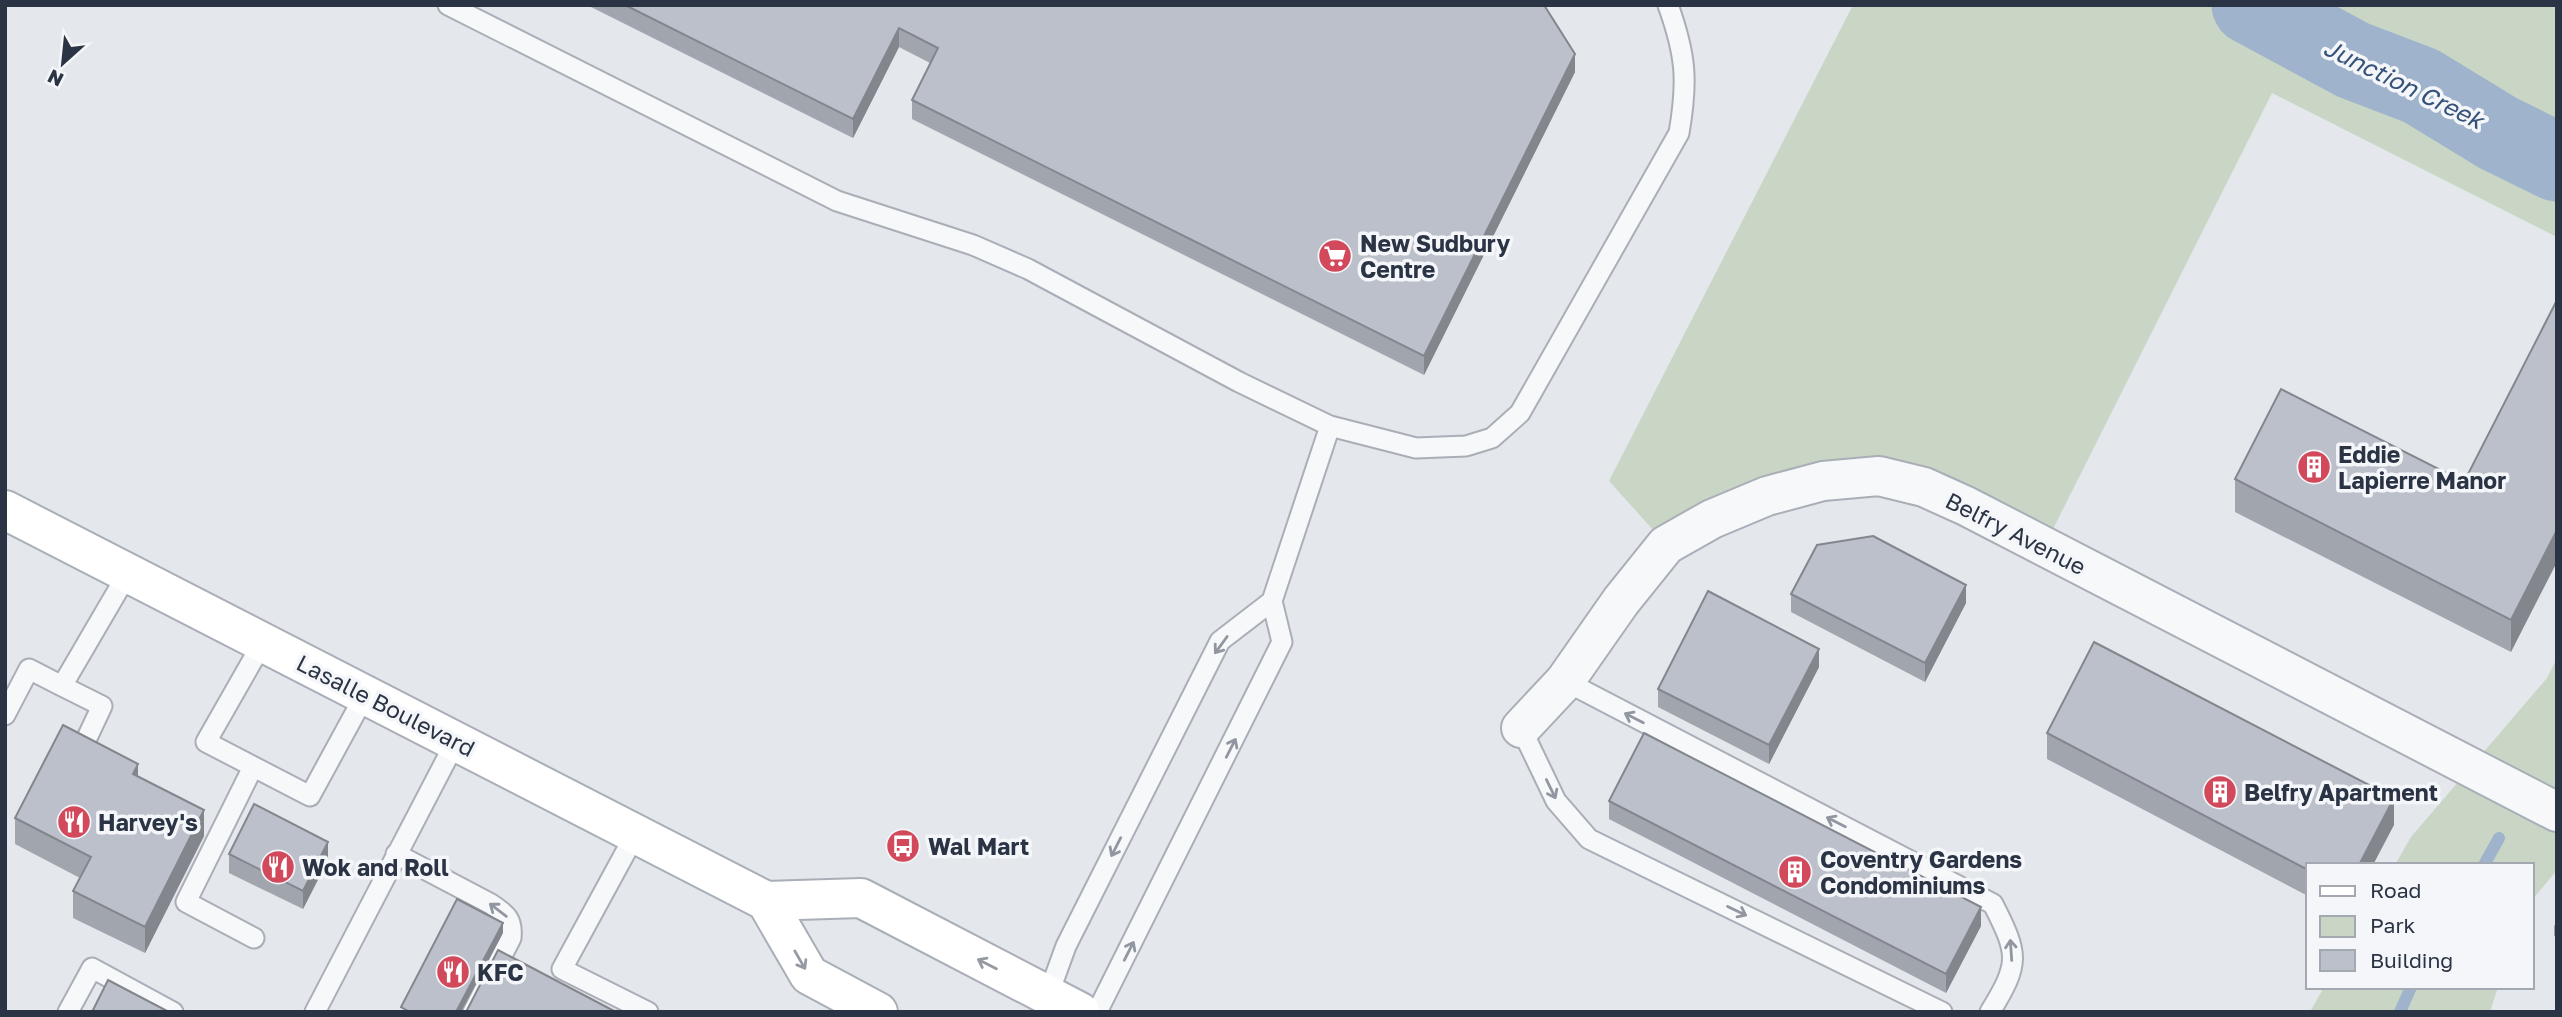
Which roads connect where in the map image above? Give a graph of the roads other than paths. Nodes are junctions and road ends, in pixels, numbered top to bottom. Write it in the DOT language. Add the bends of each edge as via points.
graph roads {
  1 [pos="448,5"];
  2 [pos="1668,5"];
  3 [pos="1330,426"];
  4 [pos="5,510"];
  5 [pos="128,573"];
  6 [pos="1272,601"];
  7 [pos="263,642"];
  8 [pos="1564,681"];
  9 [pos="62,686"];
  10 [pos="365,695"];
  11 [pos="5,715"];
  12 [pos="1521,728"];
  13 [pos="86,740"];
  14 [pos="456,741"];
  15 [pos="253,766"];
  16 [pos="2557,812"];
  17 [pos="636,833"];
  18 [pos="396,855"];
  19 [pos="766,901"];
  20 [pos="254,938"];
  21 [pos="1057,1006"];
  22 [pos="68,1012"];
  23 [pos="173,1012"];
  24 [pos="316,1012"];
  25 [pos="473,1012"];
  26 [pos="648,1012"];
  27 [pos="878,1012"];
  28 [pos="1097,1012"];
  29 [pos="1942,1012"];
  30 [pos="1990,1012"];
  1 -- 3 [label="lane" via="838,201 973,245 1028,269"];
  2 -- 3 [label="lane" via="1681,42 1687,91 1679,133 1520,413 1492,439 1466,446 1416,448"];
  3 -- 6 [label="lane"];
  4 -- 5 [label="main road, Lasalle Boulevard"];
  5 -- 7 [label="main road, Lasalle Boulevard"];
  5 -- 9 [label="lane"];
  6 -- 21 [label="lane, one-way" via="1220,641 1066,946"];
  28 -- 6 [label="lane, one-way" via="1278,652 1282,642"];
  7 -- 10 [label="main road, Lasalle Boulevard"];
  7 -- 15 [label="lane" via="206,742"];
  8 -- 12 [label="street, Belfry Avenue"];
  8 -- 16 [label="street, Belfry Avenue" via="1620,601 1667,545 1712,519 1767,496 1823,481 1879,476 1924,487 1966,506"];
  30 -- 8 [label="lane, one-way" via="2012,976 2011,940 1993,904"];
  9 -- 11 [label="lane" via="29,669"];
  9 -- 13 [label="lane" via="102,706"];
  10 -- 14 [label="main road, Lasalle Boulevard"];
  10 -- 15 [label="lane" via="310,796"];
  12 -- 29 [label="lane, one-way" via="1556,801 1589,839"];
  14 -- 17 [label="main road, Lasalle Boulevard"];
  14 -- 18 [label="lane"];
  15 -- 20 [label="lane" via="186,902"];
  17 -- 19 [label="main road, Lasalle Boulevard"];
  17 -- 26 [label="lane" via="562,969"];
  18 -- 24 [label="lane"];
  25 -- 18 [label="lane, one-way" via="511,938 512,925 506,914 491,904"];
  21 -- 19 [label="main road, Lasalle Boulevard, one-way" via="861,898"];
  19 -- 27 [label="main road, one-way" via="809,975"];
  22 -- 23 [label="lane" via="92,968"];
}
